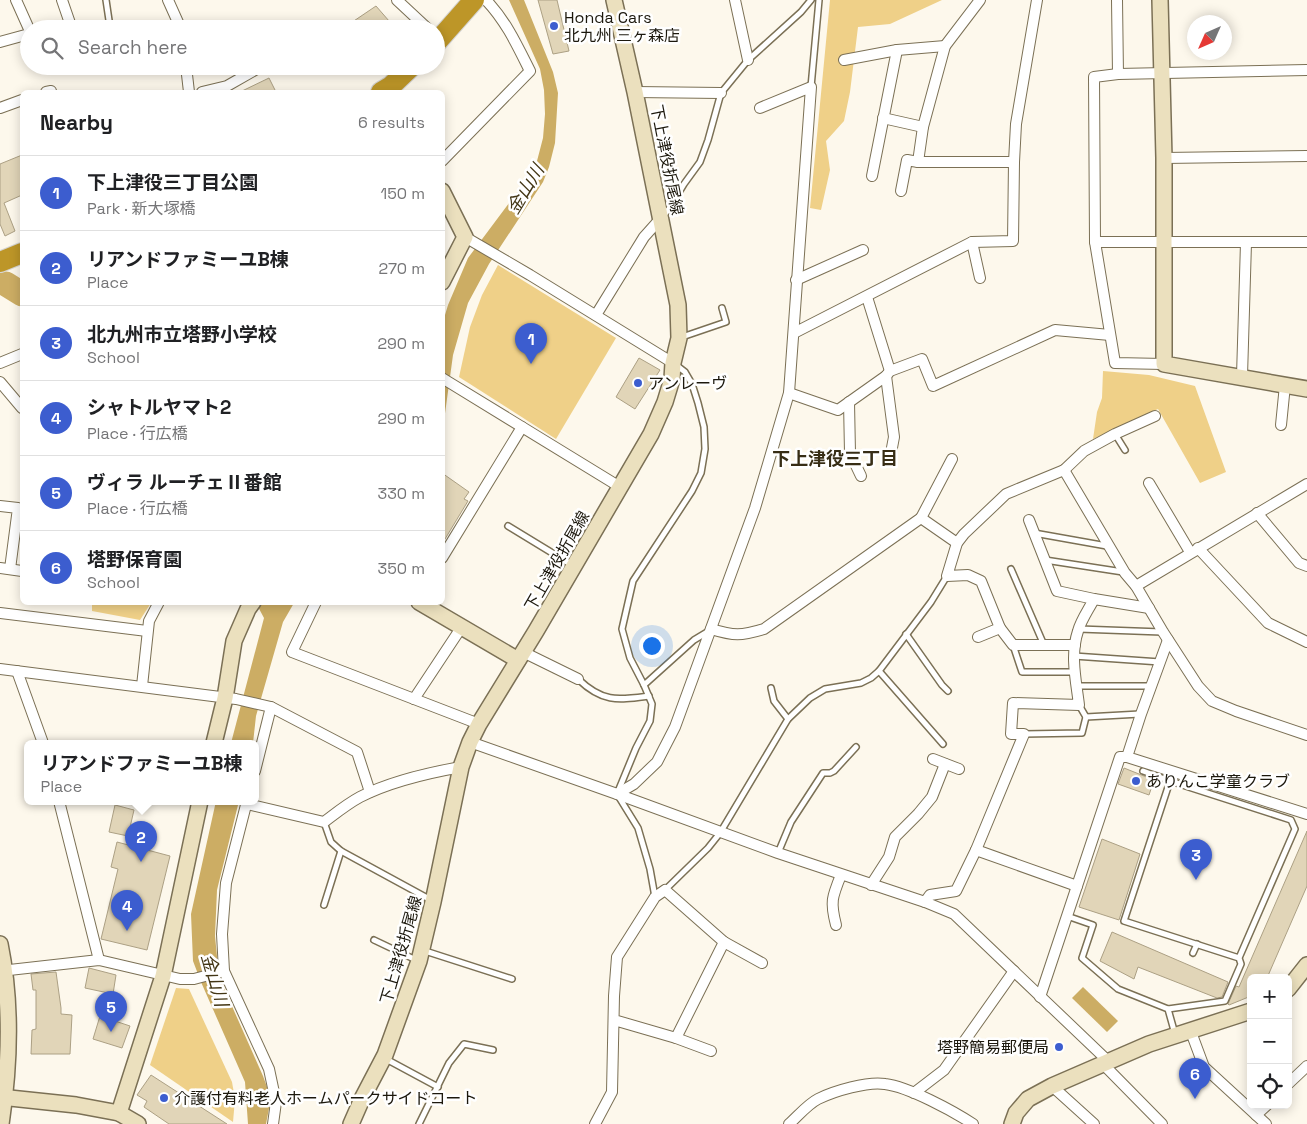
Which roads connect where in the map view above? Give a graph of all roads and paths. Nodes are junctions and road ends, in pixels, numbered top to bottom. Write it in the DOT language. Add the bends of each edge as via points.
graph roads {
  1 [pos="16,0"];
  2 [pos="62,0"];
  3 [pos="106,0"];
  4 [pos="168,0"];
  5 [pos="397,0"];
  6 [pos="474,0"];
  7 [pos="486,0"];
  8 [pos="614,0"];
  9 [pos="735,0"];
  10 [pos="811,0"];
  11 [pos="819,0"];
  12 [pos="980,0"];
  13 [pos="1037,0"];
  14 [pos="1117,0"];
  15 [pos="1160,0"];
  16 [pos="26,20"];
  17 [pos="69,20"];
  18 [pos="109,20"];
  19 [pos="177,20"];
  20 [pos="418,20"];
  21 [pos="445,28"];
  22 [pos="20,36"];
  23 [pos="0,42"];
  24 [pos="945,46"];
  25 [pos="897,50"];
  26 [pos="748,60"];
  27 [pos="844,60"];
  28 [pos="1307,70"];
  29 [pos="1161,73"];
  30 [pos="1118,74"];
  31 [pos="187,75"];
  32 [pos="246,75"];
  33 [pos="403,75"];
  34 [pos="811,87"];
  35 [pos="189,90"];
  36 [pos="210,90"];
  37 [pos="389,90"];
  38 [pos="635,92"];
  39 [pos="721,93"];
  40 [pos="20,101"];
  41 [pos="0,108"];
  42 [pos="760,108"];
  43 [pos="883,118"];
  44 [pos="923,128"];
  45 [pos="1307,156"];
  46 [pos="445,158"];
  47 [pos="1164,158"];
  48 [pos="918,162"];
  49 [pos="1014,162"];
  50 [pos="872,176"];
  51 [pos="901,191"];
  52 [pos="445,196"];
  53 [pos="661,218"];
  54 [pos="470,241"];
  55 [pos="972,242"];
  56 [pos="1095,242"];
  57 [pos="1307,242"];
  58 [pos="1165,243"];
  59 [pos="1246,243"];
  60 [pos="863,250"];
  61 [pos="20,255"];
  62 [pos="0,262"];
  63 [pos="445,278"];
  64 [pos="980,278"];
  65 [pos="796,280"];
  66 [pos="866,297"];
  67 [pos="722,308"];
  68 [pos="596,315"];
  69 [pos="726,322"];
  70 [pos="728,328"];
  71 [pos="794,333"];
  72 [pos="1110,335"];
  73 [pos="679,338"];
  74 [pos="20,355"];
  75 [pos="673,362"];
  76 [pos="0,363"];
  77 [pos="1164,364"];
  78 [pos="888,373"];
  79 [pos="1242,376"];
  80 [pos="447,381"];
  81 [pos="0,382"];
  82 [pos="1285,385"];
  83 [pos="1307,388"];
  84 [pos="789,393"];
  85 [pos="849,402"];
  86 [pos="20,406"];
  87 [pos="1155,416"];
  88 [pos="1281,425"];
  89 [pos="522,427"];
  90 [pos="1115,434"];
  91 [pos="1125,450"];
  92 [pos="891,453"];
  93 [pos="952,460"];
  94 [pos="1064,470"];
  95 [pos="861,476"];
  96 [pos="1149,483"];
  97 [pos="1307,484"];
  98 [pos="620,487"];
  99 [pos="0,506"];
  100 [pos="1257,514"];
  101 [pos="921,518"];
  102 [pos="1029,520"];
  103 [pos="508,526"];
  104 [pos="1034,533"];
  105 [pos="957,542"];
  106 [pos="1110,546"];
  107 [pos="1194,550"];
  108 [pos="445,553"];
  109 [pos="1044,560"];
  110 [pos="574,566"];
  111 [pos="1307,566"];
  112 [pos="5,569"];
  113 [pos="1012,569"];
  114 [pos="20,571"];
  115 [pos="1125,573"];
  116 [pos="947,576"];
  117 [pos="1136,586"];
  118 [pos="1094,599"];
  119 [pos="157,605"];
  120 [pos="252,605"];
  121 [pos="315,605"];
  122 [pos="425,605"];
  123 [pos="1149,608"];
  124 [pos="0,613"];
  125 [pos="461,628"];
  126 [pos="1000,628"];
  127 [pos="711,629"];
  128 [pos="1078,629"];
  129 [pos="147,631"];
  130 [pos="906,634"];
  131 [pos="1166,636"];
  132 [pos="978,637"];
  133 [pos="1307,642"];
  134 [pos="1013,645"];
  135 [pos="1074,645"];
  136 [pos="1044,646"];
  137 [pos="520,656"];
  138 [pos="1073,656"];
  139 [pos="1160,662"];
  140 [pos="0,669"];
  141 [pos="18,671"];
  142 [pos="879,671"];
  143 [pos="1075,672"];
  144 [pos="578,680"];
  145 [pos="644,685"];
  146 [pos="142,686"];
  147 [pos="1077,686"];
  148 [pos="1151,686"];
  149 [pos="771,688"];
  150 [pos="948,691"];
  151 [pos="650,696"];
  152 [pos="230,698"];
  153 [pos="414,699"];
  154 [pos="1079,705"];
  155 [pos="266,706"];
  156 [pos="1141,714"];
  157 [pos="1086,717"];
  158 [pos="788,720"];
  159 [pos="479,724"];
  160 [pos="1024,734"];
  161 [pos="1307,735"];
  162 [pos="42,740"];
  163 [pos="215,740"];
  164 [pos="470,742"];
  165 [pos="943,744"];
  166 [pos="259,747"];
  167 [pos="856,747"];
  168 [pos="1127,758"];
  169 [pos="933,759"];
  170 [pos="945,764"];
  171 [pos="461,767"];
  172 [pos="959,769"];
  173 [pos="1144,771"];
  174 [pos="1170,781"];
  175 [pos="1211,789"];
  176 [pos="370,792"];
  177 [pos="617,794"];
  178 [pos="1231,795"];
  179 [pos="60,805"];
  180 [pos="199,805"];
  181 [pos="246,805"];
  182 [pos="259,805"];
  183 [pos="1307,814"];
  184 [pos="324,822"];
  185 [pos="720,833"];
  186 [pos="976,850"];
  187 [pos="341,851"];
  188 [pos="778,853"];
  189 [pos="841,875"];
  190 [pos="871,885"];
  191 [pos="1077,886"];
  192 [pos="665,890"];
  193 [pos="655,897"];
  194 [pos="433,902"];
  195 [pos="925,902"];
  196 [pos="324,905"];
  197 [pos="1067,916"];
  198 [pos="836,925"];
  199 [pos="374,940"];
  200 [pos="724,942"];
  201 [pos="0,944"];
  202 [pos="1197,944"];
  203 [pos="1193,953"];
  204 [pos="420,956"];
  205 [pos="1239,958"];
  206 [pos="99,960"];
  207 [pos="762,963"];
  208 [pos="1307,965"];
  209 [pos="3,970"];
  210 [pos="224,971"];
  211 [pos="1014,971"];
  212 [pos="163,976"];
  213 [pos="512,979"];
  214 [pos="1292,984"];
  215 [pos="1040,997"];
  216 [pos="1168,1009"];
  217 [pos="1247,1012"];
  218 [pos="614,1020"];
  219 [pos="1191,1032"];
  220 [pos="1175,1034"];
  221 [pos="676,1038"];
  222 [pos="493,1050"];
  223 [pos="711,1051"];
  224 [pos="384,1058"];
  225 [pos="1105,1062"];
  226 [pos="1307,1066"];
  227 [pos="1292,1080"];
  228 [pos="1052,1086"];
  229 [pos="438,1087"];
  230 [pos="914,1093"];
  231 [pos="2,1097"];
  232 [pos="1263,1109"];
  233 [pos="1256,1116"];
  234 [pos="117,1117"];
  235 [pos="1,1124"];
  236 [pos="138,1124"];
  237 [pos="273,1124"];
  238 [pos="351,1124"];
  239 [pos="419,1124"];
  240 [pos="595,1124"];
  241 [pos="789,1124"];
  242 [pos="973,1124"];
  243 [pos="1012,1124"];
  244 [pos="1094,1124"];
  245 [pos="1162,1124"];
  246 [pos="1266,1124"];
  1 -- 16 [label="street"];
  2 -- 17 [label="street"];
  3 -- 18 [label="lane"];
  4 -- 19 [label="street"];
  5 -- 20 [label="street"];
  6 -- 21 [label="highway"];
  7 -- 46 [label="street" via="514,38 530,71"];
  8 -- 38 [label="street, 下上津役折尾線"];
  9 -- 26 [label="street"];
  10 -- 26 [label="lane"];
  11 -- 34 [label="lane"];
  12 -- 24 [label="street"];
  13 -- 49 [label="street" via="1016,124"];
  14 -- 30 [label="street"];
  15 -- 29 [label="street"];
  22 -- 23 [label="street"];
  24 -- 25 [label="street"];
  24 -- 44 [label="street"];
  25 -- 27 [label="street"];
  25 -- 43 [label="street"];
  26 -- 39 [label="lane"];
  28 -- 29 [label="street"];
  29 -- 30 [label="street"];
  29 -- 47 [label="street"];
  30 -- 56 [label="street" via="1094,77"];
  31 -- 35 [label="street"];
  32 -- 36 [label="street" via="227,86"];
  33 -- 37 [label="highway"];
  34 -- 42 [label="street"];
  34 -- 65 [label="street"];
  38 -- 39 [label="street"];
  38 -- 53 [label="street, 下上津役折尾線"];
  39 -- 53 [label="lane" via="700,162"];
  40 -- 41 [label="street"];
  43 -- 44 [label="street"];
  43 -- 50 [label="street"];
  44 -- 48 [label="street"];
  45 -- 47 [label="street"];
  47 -- 58 [label="street"];
  48 -- 49 [label="street"];
  48 -- 51 [label="street" via="907,160"];
  49 -- 55 [label="street" via="1013,241"];
  52 -- 54 [label="street"];
  53 -- 68 [label="street" via="644,237"];
  53 -- 73 [label="street, 下上津役折尾線" via="678,305"];
  54 -- 63 [label="street"];
  54 -- 68 [label="street"];
  55 -- 64 [label="street"];
  55 -- 66 [label="street"];
  56 -- 58 [label="street"];
  56 -- 72 [label="street"];
  57 -- 59 [label="street"];
  58 -- 59 [label="street"];
  58 -- 77 [label="street"];
  59 -- 79 [label="street"];
  60 -- 65 [label="street"];
  61 -- 62 [label="highway"];
  65 -- 71 [label="street"];
  66 -- 71 [label="street"];
  66 -- 78 [label="street"];
  67 -- 69 [label="lane"];
  68 -- 75 [label="street"];
  69 -- 70 [label="lane"];
  69 -- 73 [label="lane"];
  71 -- 84 [label="street"];
  72 -- 77 [label="street" via="1115,363"];
  72 -- 78 [label="street" via="1055,330 934,386 922,359"];
  73 -- 75 [label="street, 下上津役折尾線"];
  74 -- 76 [label="street"];
  75 -- 98 [label="street, 下上津役折尾線" via="672,379 656,425"];
  75 -- 145 [label="lane" via="685,372 695,393 704,427 705,449 701,473 692,491 633,581 622,629 630,658"];
  77 -- 79 [label="street"];
  78 -- 85 [label="street"];
  78 -- 92 [label="street" via="894,437"];
  79 -- 82 [label="street"];
  80 -- 89 [label="street"];
  81 -- 86 [label="street"];
  82 -- 83 [label="street"];
  82 -- 88 [label="street"];
  84 -- 85 [label="street" via="838,410"];
  84 -- 127 [label="street" via="755,508"];
  85 -- 95 [label="street" via="850,454"];
  87 -- 90 [label="street"];
  89 -- 98 [label="street"];
  89 -- 108 [label="street"];
  90 -- 91 [label="lane"];
  90 -- 94 [label="street" via="1084,451"];
  93 -- 101 [label="street"];
  94 -- 105 [label="street" via="1006,494"];
  94 -- 106 [label="street"];
  96 -- 107 [label="street"];
  97 -- 100 [label="street"];
  98 -- 110 [label="street, 下上津役折尾線"];
  99 -- 112 [label="street" via="18,508"];
  100 -- 107 [label="street"];
  100 -- 111 [label="street" via="1299,563"];
  101 -- 105 [label="street"];
  101 -- 127 [label="street" via="764,629 744,635"];
  102 -- 104 [label="street"];
  103 -- 110 [label="lane"];
  104 -- 106 [label="lane"];
  104 -- 109 [label="street"];
  105 -- 116 [label="street"];
  106 -- 115 [label="street"];
  107 -- 117 [label="street"];
  107 -- 133 [label="street" via="1268,623"];
  109 -- 115 [label="lane"];
  109 -- 118 [label="street" via="1057,590"];
  110 -- 137 [label="street, 下上津役折尾線"];
  112 -- 114 [label="street"];
  113 -- 136 [label="lane"];
  115 -- 117 [label="street"];
  116 -- 126 [label="street" via="968,575 981,581"];
  116 -- 130 [label="lane"];
  117 -- 123 [label="street"];
  118 -- 123 [label="street"];
  118 -- 128 [label="street"];
  119 -- 129 [label="street"];
  120 -- 152 [label="street" via="234,642"];
  121 -- 153 [label="street" via="292,652"];
  122 -- 125 [label="street"];
  123 -- 131 [label="street"];
  124 -- 129 [label="street"];
  125 -- 137 [label="street"];
  125 -- 153 [label="street"];
  126 -- 132 [label="street"];
  126 -- 134 [label="street"];
  127 -- 145 [label="lane"];
  127 -- 177 [label="street" via="675,727 657,762 634,784"];
  128 -- 131 [label="lane"];
  128 -- 135 [label="street"];
  129 -- 146 [label="street"];
  130 -- 142 [label="lane"];
  130 -- 150 [label="lane"];
  131 -- 139 [label="street"];
  131 -- 161 [label="street" via="1198,686 1212,701"];
  134 -- 136 [label="street"];
  134 -- 143 [label="lane" via="1022,672"];
  135 -- 136 [label="street"];
  135 -- 138 [label="street"];
  137 -- 144 [label="street"];
  137 -- 159 [label="street, 下上津役折尾線"];
  138 -- 139 [label="lane"];
  138 -- 143 [label="street"];
  139 -- 148 [label="street"];
  140 -- 141 [label="street"];
  141 -- 146 [label="street"];
  141 -- 162 [label="street"];
  142 -- 158 [label="lane" via="861,683 826,688 810,698"];
  142 -- 165 [label="lane"];
  143 -- 147 [label="street"];
  144 -- 151 [label="lane" via="589,690 619,700"];
  145 -- 151 [label="lane"];
  146 -- 152 [label="street"];
  147 -- 148 [label="lane"];
  147 -- 154 [label="street"];
  148 -- 156 [label="street"];
  149 -- 158 [label="lane" via="774,700"];
  151 -- 177 [label="lane" via="650,721"];
  152 -- 155 [label="street"];
  152 -- 163 [label="street"];
  153 -- 159 [label="street"];
  154 -- 157 [label="lane"];
  154 -- 160 [label="street" via="1013,703 1011,734"];
  155 -- 166 [label="street"];
  155 -- 176 [label="street" via="357,752"];
  156 -- 157 [label="lane"];
  156 -- 168 [label="street"];
  157 -- 160 [label="lane" via="1082,732 1078,734"];
  158 -- 185 [label="lane"];
  159 -- 164 [label="street, 下上津役折尾線"];
  160 -- 186 [label="street"];
  164 -- 171 [label="street, 下上津役折尾線"];
  164 -- 177 [label="street"];
  167 -- 188 [label="lane" via="834,771 823,773 791,822"];
  168 -- 175 [label="street"];
  168 -- 191 [label="street" via="1120,757"];
  169 -- 170 [label="street"];
  170 -- 172 [label="street"];
  170 -- 190 [label="street" via="932,797 895,838 889,857"];
  171 -- 176 [label="street" via="429,773"];
  171 -- 194 [label="street, 下上津役折尾線"];
  173 -- 174 [label="lane"];
  174 -- 175 [label="lane"];
  174 -- 202 [label="lane" via="1124,921"];
  175 -- 178 [label="street"];
  176 -- 184 [label="street"];
  177 -- 185 [label="street"];
  177 -- 193 [label="lane" via="638,828"];
  178 -- 183 [label="street"];
  178 -- 205 [label="lane" via="1291,820 1295,830"];
  179 -- 206 [label="street"];
  180 -- 212 [label="street"];
  181 -- 210 [label="street" via="226,883 222,934"];
  182 -- 184 [label="street"];
  184 -- 187 [label="lane" via="331,842"];
  185 -- 188 [label="street"];
  185 -- 192 [label="lane"];
  186 -- 191 [label="street"];
  186 -- 195 [label="street" via="956,891 930,894"];
  187 -- 194 [label="lane"];
  187 -- 196 [label="lane"];
  188 -- 189 [label="street"];
  189 -- 190 [label="street"];
  189 -- 198 [label="street" via="831,906"];
  190 -- 195 [label="street"];
  191 -- 197 [label="street"];
  192 -- 193 [label="street"];
  192 -- 200 [label="street"];
  193 -- 218 [label="street" via="617,957"];
  194 -- 204 [label="street, 下上津役折尾線"];
  195 -- 211 [label="street" via="954,914"];
  197 -- 215 [label="street"];
  197 -- 216 [label="lane" via="1094,925 1082,958 1118,989"];
  199 -- 204 [label="lane"];
  200 -- 207 [label="street"];
  200 -- 221 [label="street"];
  201 -- 209 [label="street"];
  202 -- 203 [label="lane"];
  202 -- 205 [label="lane"];
  204 -- 213 [label="lane"];
  204 -- 224 [label="street, 下上津役折尾線"];
  205 -- 216 [label="lane" via="1241,964 1225,1001"];
  206 -- 209 [label="street"];
  206 -- 212 [label="street"];
  208 -- 214 [label="street"];
  209 -- 231 [label="street" via="9,1029"];
  210 -- 212 [label="street" via="194,979"];
  210 -- 237 [label="street" via="269,1069 276,1102"];
  211 -- 215 [label="street"];
  211 -- 230 [label="street" via="944,1070"];
  212 -- 234 [label="street"];
  215 -- 225 [label="street"];
  216 -- 220 [label="lane"];
  217 -- 219 [label="street"];
  218 -- 221 [label="street"];
  218 -- 240 [label="street" via="612,1092"];
  219 -- 220 [label="street"];
  219 -- 233 [label="street" via="1204,1067"];
  220 -- 225 [label="street"];
  221 -- 223 [label="street"];
  222 -- 229 [label="lane" via="464,1044 448,1063"];
  224 -- 229 [label="lane"];
  224 -- 238 [label="street, 下上津役折尾線"];
  225 -- 228 [label="street"];
  225 -- 245 [label="street"];
  226 -- 227 [label="street"];
  228 -- 243 [label="street" via="1028,1099 1016,1113"];
  228 -- 244 [label="street"];
  229 -- 239 [label="lane"];
  230 -- 241 [label="street" via="886,1084 868,1084 817,1099"];
  230 -- 242 [label="street"];
  231 -- 234 [label="street" via="76,1106"];
  231 -- 235 [label="street"];
  232 -- 233 [label="street"];
  233 -- 246 [label="street"];
  234 -- 236 [label="street"];
}
